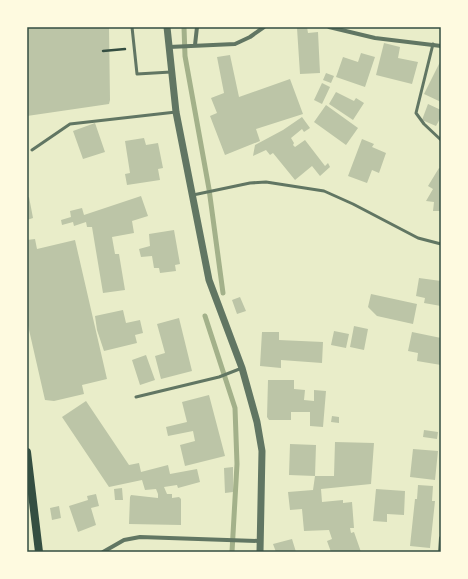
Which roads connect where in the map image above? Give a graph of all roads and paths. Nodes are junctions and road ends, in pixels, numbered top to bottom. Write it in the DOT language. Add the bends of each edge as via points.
graph roads {
  1 [pos="132,27"];
  2 [pos="167,27"];
  3 [pos="197,27"];
  4 [pos="264,27"];
  5 [pos="329,27"];
  6 [pos="433,44"];
  7 [pos="195,45"];
  8 [pos="441,46"];
  9 [pos="169,47"];
  10 [pos="134,48"];
  11 [pos="104,51"];
  12 [pos="172,72"];
  13 [pos="176,112"];
  14 [pos="441,140"];
  15 [pos="32,150"];
  16 [pos="193,195"];
  17 [pos="441,244"];
  18 [pos="242,368"];
  19 [pos="136,398"];
  20 [pos="27,452"];
  21 [pos="441,538"];
  22 [pos="259,541"];
  23 [pos="39,552"];
  24 [pos="103,552"];
  25 [pos="260,552"];
  26 [pos="440,552"];
  1 -- 10 [label="lane"];
  2 -- 9 [label="street"];
  3 -- 7 [label="street"];
  4 -- 7 [label="street" via="235,44"];
  5 -- 6 [label="street" via="375,38"];
  6 -- 8 [label="street"];
  6 -- 14 [label="lane" via="416,113"];
  7 -- 9 [label="street"];
  9 -- 12 [label="street"];
  10 -- 11 [label="path"];
  10 -- 12 [label="lane" via="137,74"];
  12 -- 13 [label="street"];
  13 -- 15 [label="lane" via="70,124"];
  13 -- 16 [label="street"];
  16 -- 17 [label="lane" via="266,182 324,191 418,238"];
  16 -- 18 [label="street" via="209,280"];
  18 -- 19 [label="lane" via="219,377"];
  18 -- 22 [label="street" via="262,451"];
  20 -- 23 [label="main road"];
  21 -- 26 [label="street"];
  22 -- 24 [label="street" via="140,537 124,540"];
  22 -- 25 [label="street"];
}
